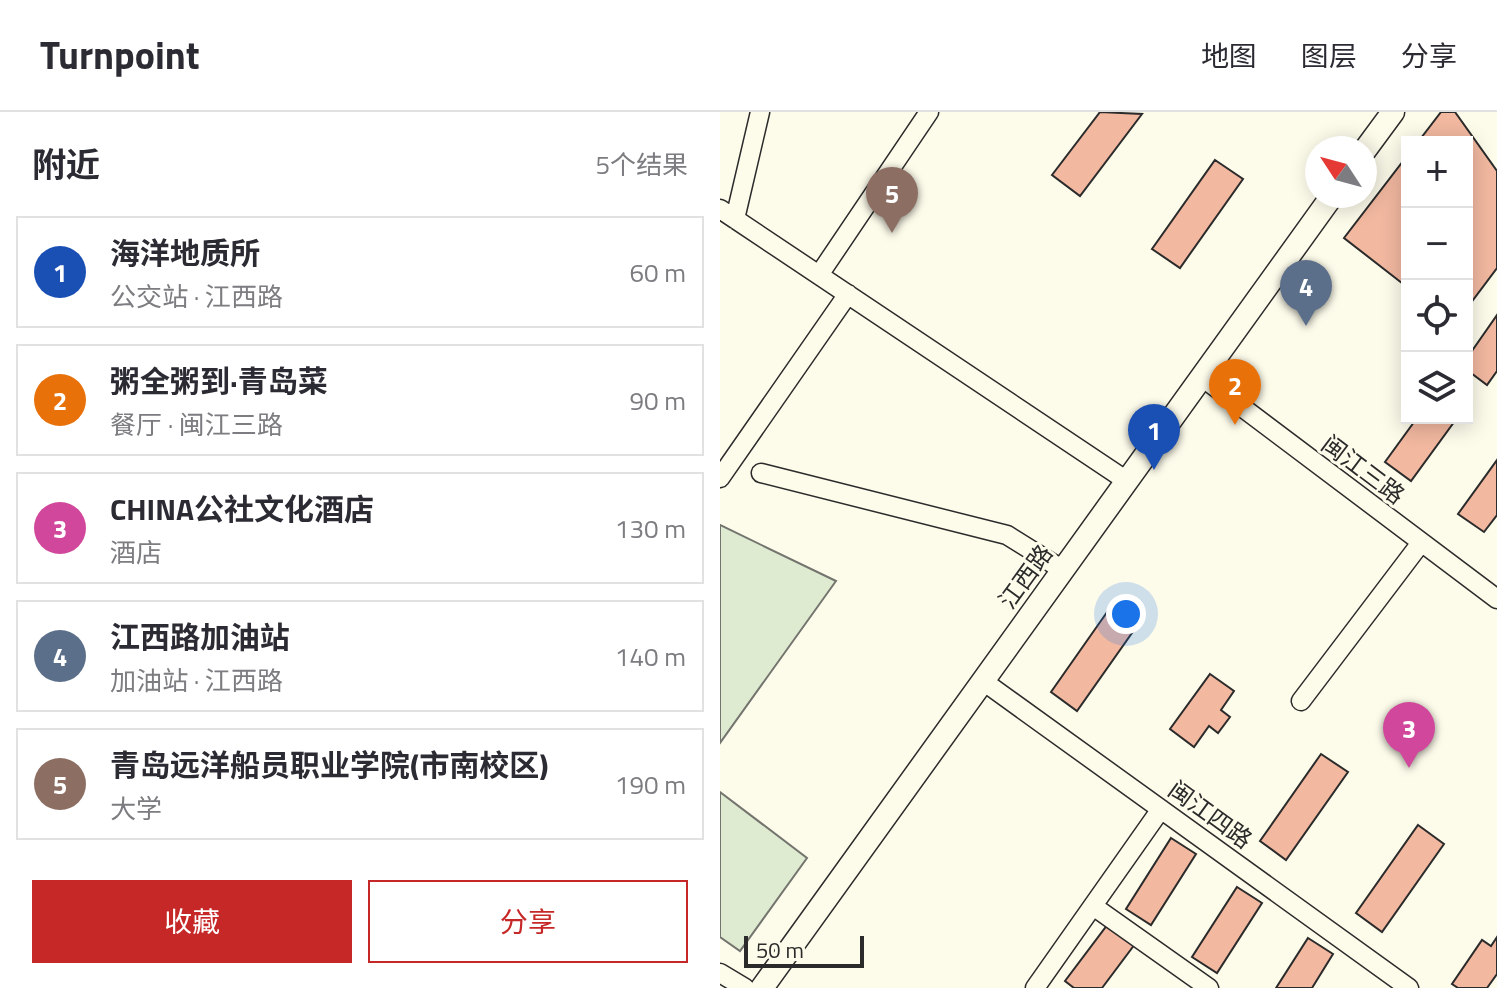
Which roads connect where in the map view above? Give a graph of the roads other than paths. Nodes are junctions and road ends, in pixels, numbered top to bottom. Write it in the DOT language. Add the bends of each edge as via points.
graph roads {
  1 [pos="760,112"];
  2 [pos="929,112"];
  3 [pos="1393,112"];
  4 [pos="1375,136"];
  5 [pos="1323,208"];
  6 [pos="727,214"];
  7 [pos="819,275"];
  8 [pos="848,294"];
  9 [pos="1202,377"];
  10 [pos="761,473"];
  11 [pos="720,478"];
  12 [pos="1127,481"];
  13 [pos="1420,544"];
  14 [pos="1063,570"];
  15 [pos="1497,599"];
  16 [pos="983,681"];
  17 [pos="1301,701"];
  18 [pos="1161,809"];
  19 [pos="1093,906"];
  20 [pos="720,973"];
  21 [pos="745,988"];
  22 [pos="762,988"];
  23 [pos="1035,988"];
  24 [pos="1209,988"];
  25 [pos="1409,988"];
  1 -- 6 [label="street"];
  2 -- 7 [label="street"];
  3 -- 4 [label="main road"];
  5 -- 9 [label="main road, 江西路"];
  6 -- 7 [label="street"];
  7 -- 8 [label="street"];
  8 -- 11 [label="street"];
  8 -- 12 [label="street"];
  9 -- 12 [label="main road, 江西路"];
  9 -- 13 [label="street, 闽江三路"];
  10 -- 14 [label="street" via="1007,535"];
  12 -- 14 [label="main road, 江西路"];
  13 -- 15 [label="street, 闽江三路"];
  13 -- 17 [label="street"];
  14 -- 16 [label="main road, 江西路"];
  16 -- 18 [label="street, 闽江四路"];
  16 -- 22 [label="main road, 江西路"];
  18 -- 19 [label="street"];
  18 -- 25 [label="street, 闽江四路"];
  19 -- 23 [label="street"];
  19 -- 24 [label="street"];
  20 -- 21 [label="street"];
}
